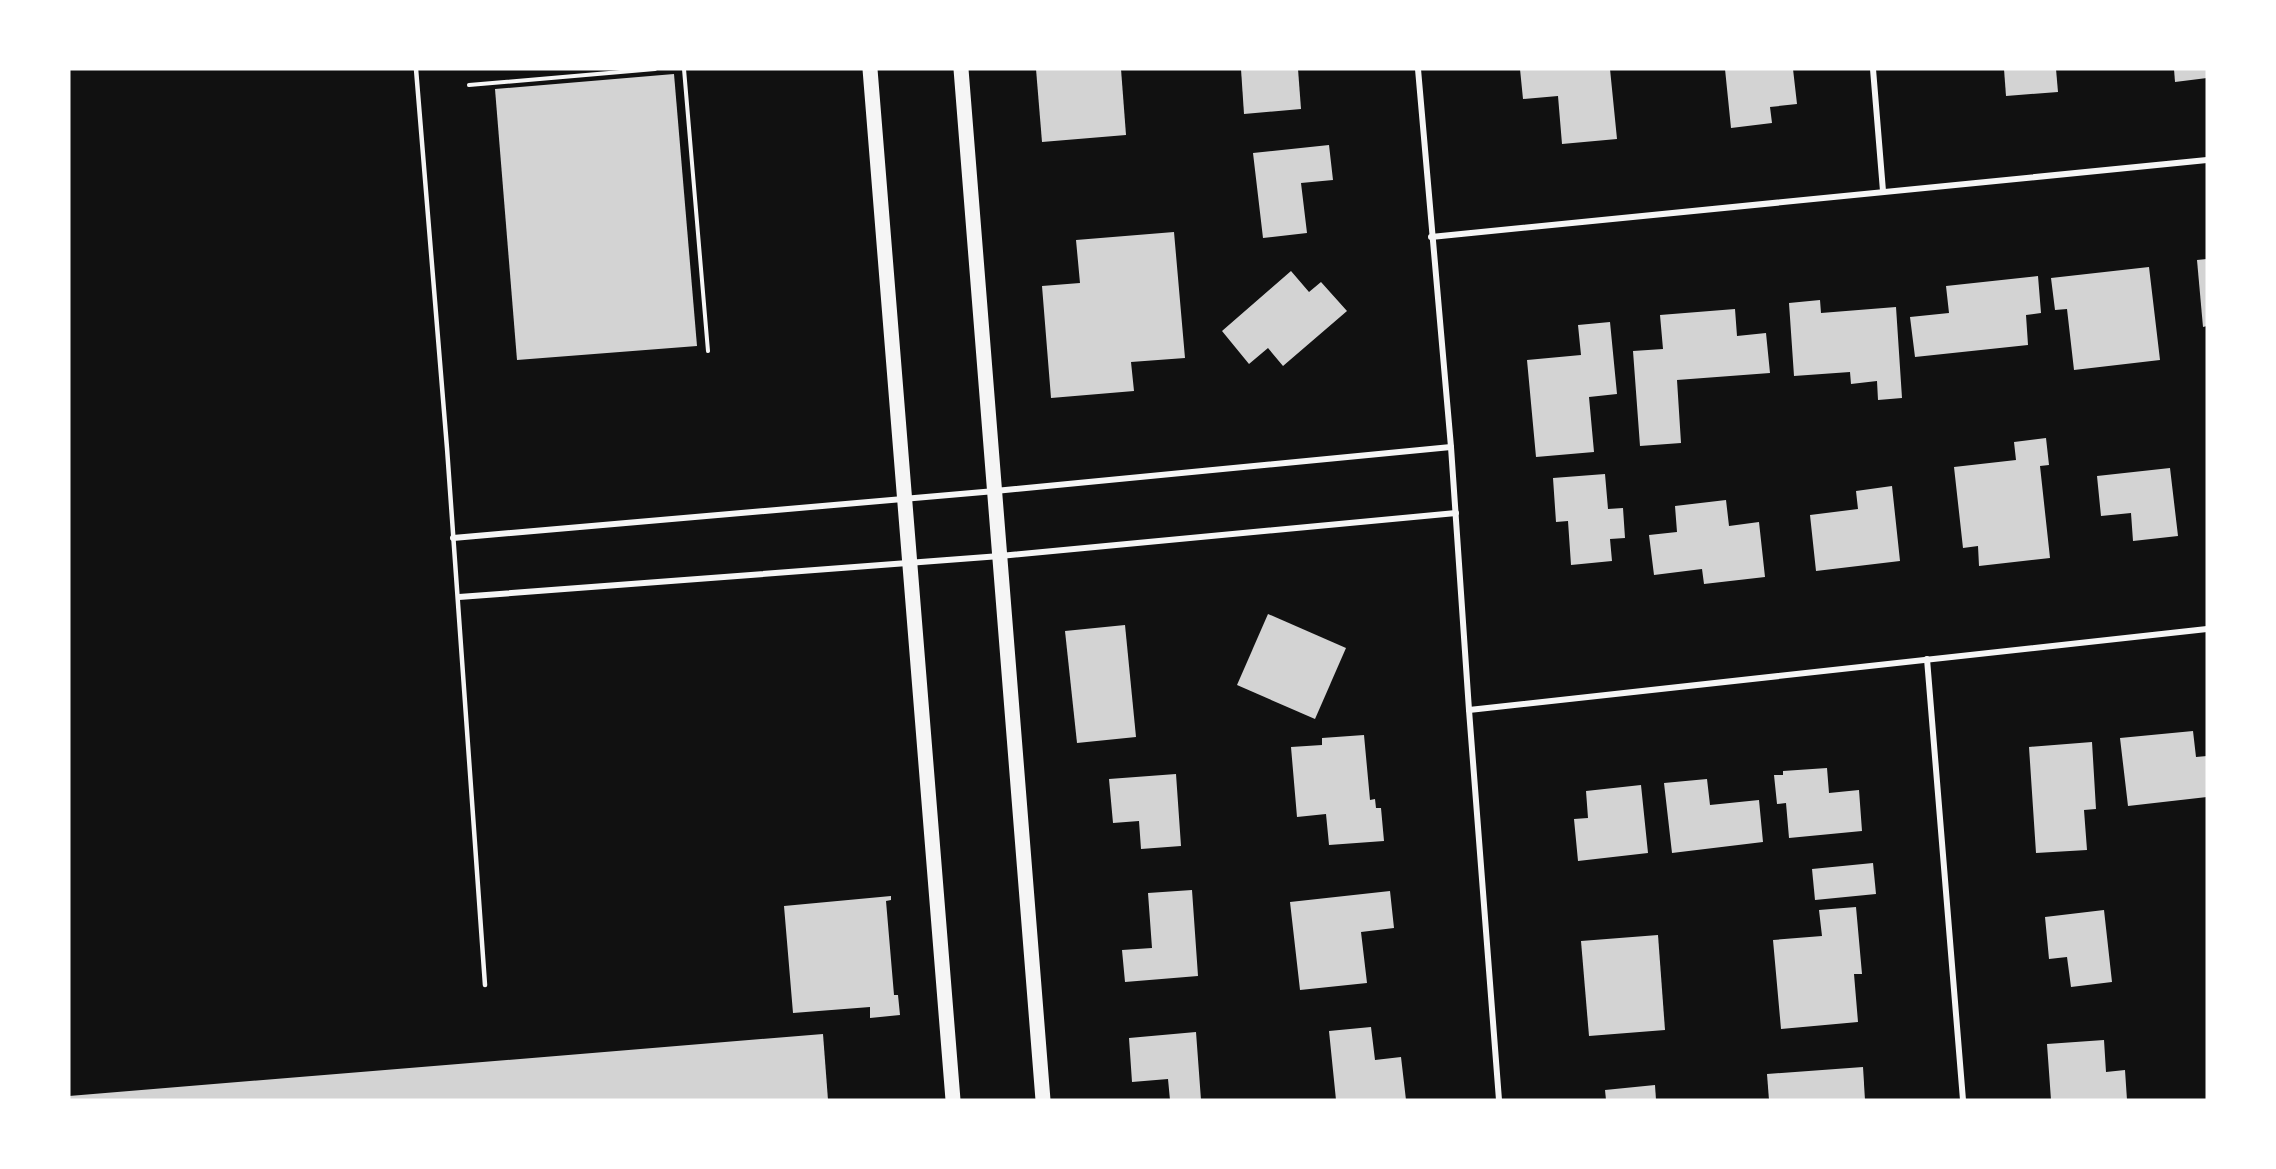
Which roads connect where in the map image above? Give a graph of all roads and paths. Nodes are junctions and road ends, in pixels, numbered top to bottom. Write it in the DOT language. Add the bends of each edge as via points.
graph roads {
  1 [pos="416,69"];
  2 [pos="655,69"];
  3 [pos="684,69"];
  4 [pos="870,69"];
  5 [pos="962,69"];
  6 [pos="1418,69"];
  7 [pos="1874,69"];
  8 [pos="470,85"];
  9 [pos="2207,160"];
  10 [pos="1883,191"];
  11 [pos="1431,237"];
  12 [pos="708,351"];
  13 [pos="1451,447"];
  14 [pos="995,491"];
  15 [pos="904,498"];
  16 [pos="1456,513"];
  17 [pos="453,538"];
  18 [pos="1000,556"];
  19 [pos="909,562"];
  20 [pos="459,597"];
  21 [pos="2207,629"];
  22 [pos="1927,659"];
  23 [pos="1469,710"];
  24 [pos="484,985"];
  25 [pos="953,1100"];
  26 [pos="1043,1100"];
  27 [pos="1499,1100"];
  28 [pos="1963,1100"];
  1 -- 17 [label="lane"];
  2 -- 8 [label="path"];
  3 -- 12 [label="path"];
  4 -- 15 [label="main road"];
  5 -- 14 [label="main road"];
  6 -- 11 [label="street"];
  7 -- 10 [label="street"];
  9 -- 10 [label="street"];
  10 -- 11 [label="street"];
  11 -- 13 [label="street"];
  13 -- 14 [label="street"];
  13 -- 16 [label="street"];
  14 -- 15 [label="street"];
  14 -- 18 [label="main road"];
  15 -- 17 [label="street"];
  15 -- 19 [label="main road"];
  16 -- 18 [label="street"];
  16 -- 23 [label="street"];
  17 -- 20 [label="lane"];
  18 -- 19 [label="street"];
  18 -- 26 [label="main road"];
  19 -- 20 [label="street"];
  19 -- 25 [label="main road"];
  20 -- 24 [label="lane"];
  21 -- 22 [label="street"];
  22 -- 23 [label="street"];
  22 -- 28 [label="street"];
  23 -- 27 [label="street"];
}
